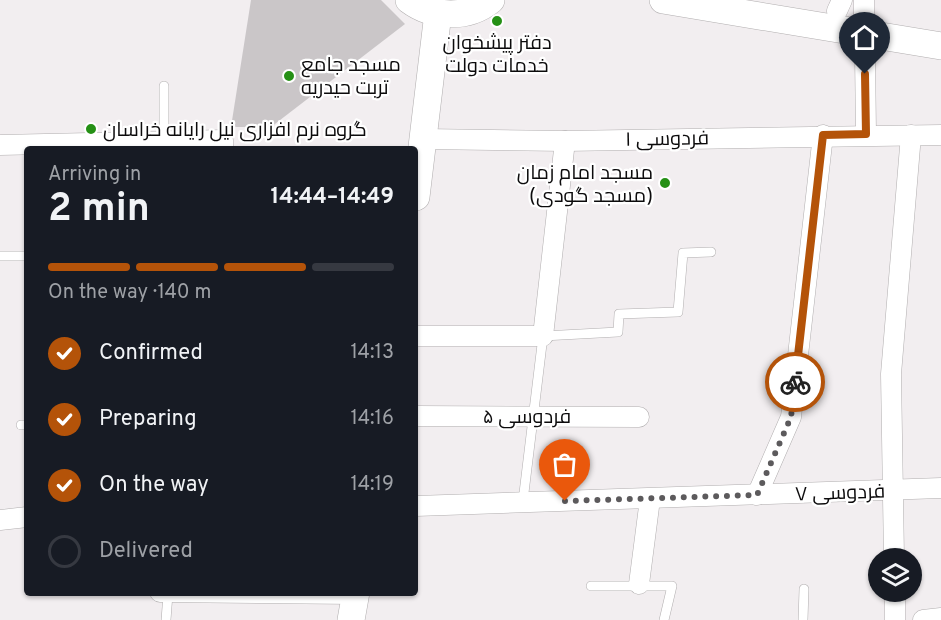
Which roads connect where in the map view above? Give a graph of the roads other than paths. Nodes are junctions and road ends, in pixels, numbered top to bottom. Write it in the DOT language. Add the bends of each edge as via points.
graph roads {
  1 [pos="409,0"];
  2 [pos="491,0"];
  3 [pos="663,0"];
  4 [pos="767,0"];
  5 [pos="839,6"];
  6 [pos="438,13"];
  7 [pos="864,26"];
  8 [pos="941,29"];
  9 [pos="941,46"];
  10 [pos="164,86"];
  11 [pos="866,134"];
  12 [pos="823,135"];
  13 [pos="911,135"];
  14 [pos="941,135"];
  15 [pos="424,139"];
  16 [pos="566,141"];
  17 [pos="164,143"];
  18 [pos="223,144"];
  19 [pos="0,145"];
  20 [pos="418,182"];
  21 [pos="711,252"];
  22 [pos="1,256"];
  23 [pos="24,256"];
  24 [pos="418,336"];
  25 [pos="543,336"];
  26 [pos="418,416"];
  27 [pos="533,416"];
  28 [pos="639,417"];
  29 [pos="941,488"];
  30 [pos="893,490"];
  31 [pos="757,495"];
  32 [pos="650,499"];
  33 [pos="523,501"];
  34 [pos="418,506"];
  35 [pos="24,517"];
  36 [pos="0,520"];
  37 [pos="894,548"];
  38 [pos="639,584"];
  39 [pos="591,586"];
  40 [pos="804,589"];
  41 [pos="164,596"];
  42 [pos="227,596"];
  43 [pos="354,602"];
  44 [pos="895,602"];
  45 [pos="941,618"];
  46 [pos="166,620"];
  47 [pos="664,620"];
  48 [pos="802,620"];
  49 [pos="896,620"];
  50 [pos="923,620"];
  1 -- 6 [label="main road"];
  2 -- 6 [label="main road" via="461,14"];
  3 -- 7 [label="main road"];
  4 -- 5 [label="main road"];
  5 -- 7 [label="main road"];
  6 -- 15 [label="main road"];
  7 -- 8 [label="main road"];
  7 -- 9 [label="main road"];
  7 -- 11 [label="street"];
  10 -- 17 [label="lane"];
  11 -- 12 [label="street, فردوسی ۱"];
  11 -- 13 [label="street, فردوسی ۱"];
  12 -- 16 [label="street, فردوسی ۱"];
  12 -- 31 [label="street" via="791,417"];
  13 -- 14 [label="street, فردوسی ۱"];
  13 -- 30 [label="street" via="891,374"];
  15 -- 16 [label="street, فردوسی ۱"];
  15 -- 20 [label="main road"];
  16 -- 25 [label="street"];
  17 -- 18 [label="street"];
  17 -- 19 [label="street"];
  21 -- 25 [label="lane" via="683,253 678,312 619,315 618,332"];
  22 -- 23 [label="lane"];
  24 -- 25 [label="street"];
  25 -- 27 [label="lane"];
  26 -- 27 [label="street, فردوسی ۵"];
  27 -- 28 [label="street, فردوسی ۵"];
  27 -- 33 [label="lane"];
  29 -- 30 [label="street, فردوسی ۷"];
  30 -- 31 [label="street, فردوسی ۷"];
  30 -- 37 [label="street"];
  31 -- 32 [label="street, فردوسی ۷"];
  32 -- 33 [label="street, فردوسی ۷"];
  32 -- 38 [label="street"];
  33 -- 34 [label="street, فردوسی ۷"];
  35 -- 36 [label="street"];
  38 -- 39 [label="lane"];
  38 -- 47 [label="lane" via="672,586"];
  40 -- 48 [label="lane"];
  41 -- 46 [label="lane"];
  42 -- 43 [label="street"];
  44 -- 49 [label="street"];
  45 -- 50 [label="street"];
}
